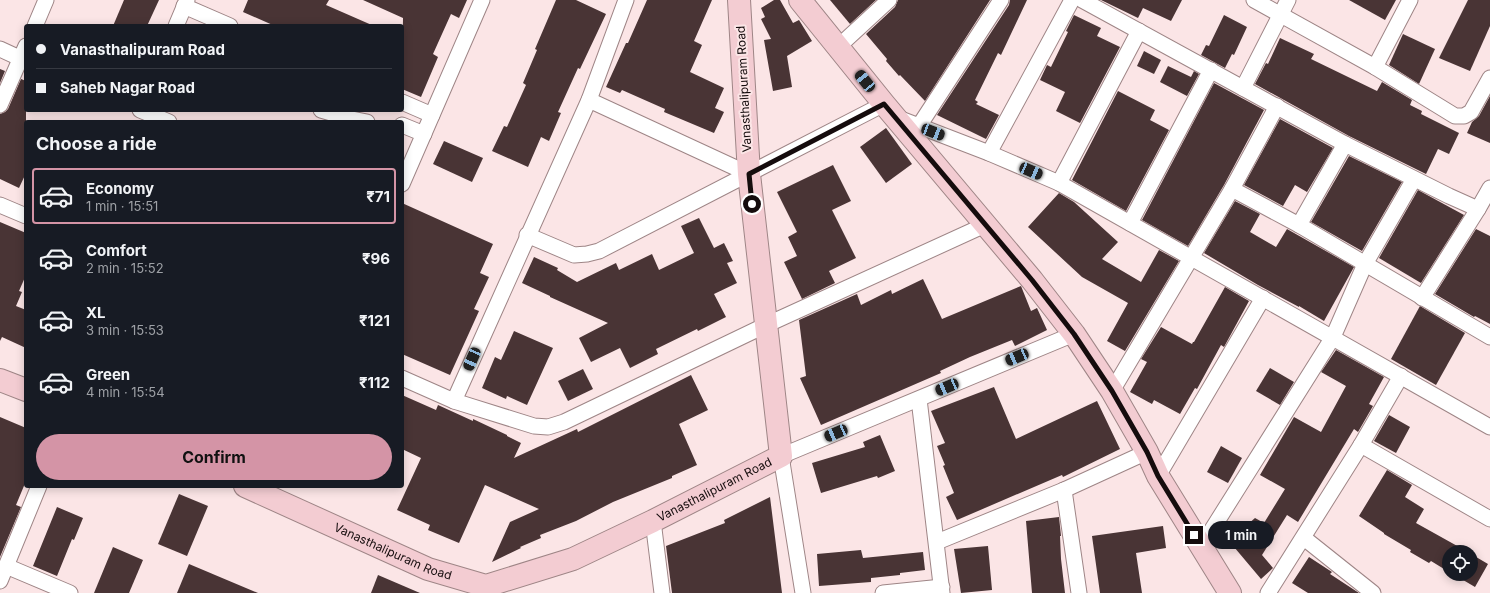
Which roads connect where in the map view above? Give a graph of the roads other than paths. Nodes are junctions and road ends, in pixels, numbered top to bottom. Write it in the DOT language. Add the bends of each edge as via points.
graph roads {
  1 [pos="46,0"];
  2 [pos="482,0"];
  3 [pos="626,0"];
  4 [pos="739,0"];
  5 [pos="800,0"];
  6 [pos="888,0"];
  7 [pos="1001,0"];
  8 [pos="1072,0"];
  9 [pos="1082,0"];
  10 [pos="1254,0"];
  11 [pos="1288,0"];
  12 [pos="1410,0"];
  13 [pos="185,3"];
  14 [pos="1281,14"];
  15 [pos="36,24"];
  16 [pos="177,24"];
  17 [pos="226,24"];
  18 [pos="1139,31"];
  19 [pos="838,47"];
  20 [pos="0,49"];
  21 [pos="24,55"];
  22 [pos="1375,67"];
  23 [pos="1211,70"];
  24 [pos="1489,84"];
  25 [pos="1243,88"];
  26 [pos="589,100"];
  27 [pos="404,103"];
  28 [pos="0,106"];
  29 [pos="1277,106"];
  30 [pos="889,110"];
  31 [pos="146,112"];
  32 [pos="328,112"];
  33 [pos="432,115"];
  34 [pos="164,120"];
  35 [pos="357,120"];
  36 [pos="404,126"];
  37 [pos="919,126"];
  38 [pos="424,134"];
  39 [pos="1345,144"];
  40 [pos="990,153"];
  41 [pos="749,174"];
  42 [pos="404,179"];
  43 [pos="1414,179"];
  44 [pos="1059,182"];
  45 [pos="1490,188"];
  46 [pos="1232,189"];
  47 [pos="0,205"];
  48 [pos="1478,209"];
  49 [pos="24,215"];
  50 [pos="1130,223"];
  51 [pos="985,225"];
  52 [pos="1299,225"];
  53 [pos="527,235"];
  54 [pos="1191,258"];
  55 [pos="1365,264"];
  56 [pos="1263,298"];
  57 [pos="1422,298"];
  58 [pos="766,326"];
  59 [pos="1074,334"];
  60 [pos="1489,335"];
  61 [pos="1333,337"];
  62 [pos="1401,376"];
  63 [pos="404,379"];
  64 [pos="0,380"];
  65 [pos="24,389"];
  66 [pos="1112,391"];
  67 [pos="919,399"];
  68 [pos="454,401"];
  69 [pos="1490,426"];
  70 [pos="1362,445"];
  71 [pos="1147,452"];
  72 [pos="781,456"];
  73 [pos="1158,476"];
  74 [pos="38,488"];
  75 [pos="255,488"];
  76 [pos="1064,490"];
  77 [pos="271,491"];
  78 [pos="1490,519"];
  79 [pos="653,521"];
  80 [pos="1304,538"];
  81 [pos="937,542"];
  82 [pos="1201,547"];
  83 [pos="6,566"];
  84 [pos="0,582"];
  85 [pos="481,590"];
  86 [pos="942,590"];
  87 [pos="70,593"];
  88 [pos="662,593"];
  89 [pos="803,593"];
  90 [pos="883,593"];
  91 [pos="1078,593"];
  92 [pos="1230,593"];
  93 [pos="1268,593"];
  94 [pos="1373,593"];
  1 -- 15 [label="street"];
  2 -- 33 [label="street"];
  3 -- 26 [label="street"];
  4 -- 41 [label="street, Vanasthalipuram Road"];
  5 -- 19 [label="street"];
  6 -- 19 [label="street"];
  7 -- 37 [label="street"];
  8 -- 40 [label="street"];
  9 -- 18 [label="street"];
  10 -- 14 [label="street"];
  11 -- 14 [label="street"];
  12 -- 22 [label="street"];
  13 -- 16 [label="street"];
  13 -- 17 [label="street"];
  14 -- 22 [label="street"];
  14 -- 25 [label="street"];
  18 -- 23 [label="street"];
  18 -- 44 [label="street"];
  19 -- 30 [label="street"];
  20 -- 21 [label="street"];
  21 -- 28 [label="street"];
  22 -- 24 [label="street" via="1455,116 1464,116 1471,112"];
  23 -- 25 [label="street"];
  23 -- 50 [label="street"];
  25 -- 29 [label="street"];
  26 -- 41 [label="street"];
  26 -- 53 [label="street"];
  27 -- 33 [label="street"];
  29 -- 39 [label="street"];
  29 -- 46 [label="street"];
  30 -- 37 [label="street"];
  30 -- 41 [label="street"];
  30 -- 51 [label="street"];
  31 -- 34 [label="street"];
  32 -- 35 [label="street"];
  33 -- 38 [label="street"];
  36 -- 38 [label="street"];
  37 -- 40 [label="street"];
  38 -- 42 [label="street"];
  39 -- 43 [label="street"];
  39 -- 52 [label="street"];
  40 -- 44 [label="street"];
  41 -- 53 [label="street" via="599,251 574,255"];
  41 -- 58 [label="street, Vanasthalipuram Road"];
  43 -- 48 [label="street"];
  43 -- 55 [label="street"];
  44 -- 50 [label="street"];
  45 -- 48 [label="street"];
  46 -- 52 [label="street"];
  46 -- 54 [label="street"];
  47 -- 49 [label="street"];
  48 -- 57 [label="street"];
  50 -- 54 [label="street"];
  51 -- 58 [label="street"];
  51 -- 59 [label="street"];
  52 -- 55 [label="street"];
  53 -- 68 [label="street"];
  54 -- 56 [label="street"];
  54 -- 66 [label="street"];
  55 -- 57 [label="street"];
  55 -- 61 [label="street"];
  56 -- 61 [label="street"];
  56 -- 73 [label="street"];
  57 -- 60 [label="street"];
  58 -- 68 [label="street" via="564,422 548,427 534,426"];
  58 -- 72 [label="street, Vanasthalipuram Road"];
  59 -- 66 [label="street"];
  59 -- 67 [label="street"];
  61 -- 62 [label="street"];
  61 -- 82 [label="street"];
  62 -- 69 [label="street"];
  62 -- 70 [label="street"];
  63 -- 68 [label="street"];
  64 -- 65 [label="street"];
  66 -- 71 [label="street"];
  67 -- 72 [label="street"];
  67 -- 81 [label="street"];
  70 -- 78 [label="street"];
  70 -- 80 [label="street"];
  71 -- 73 [label="street"];
  71 -- 76 [label="street"];
  72 -- 79 [label="street, Vanasthalipuram Road"];
  72 -- 89 [label="street"];
  73 -- 82 [label="street"];
  74 -- 83 [label="street"];
  75 -- 77 [label="street, Vanasthalipuram Road"];
  76 -- 81 [label="street"];
  76 -- 91 [label="street"];
  77 -- 85 [label="street, Vanasthalipuram Road" via="428,569"];
  79 -- 85 [label="street, Vanasthalipuram Road" via="573,559"];
  79 -- 88 [label="street"];
  80 -- 93 [label="street"];
  80 -- 94 [label="street"];
  81 -- 86 [label="street"];
  82 -- 92 [label="street"];
  83 -- 84 [label="street"];
  83 -- 87 [label="street"];
  86 -- 90 [label="street"];
}
